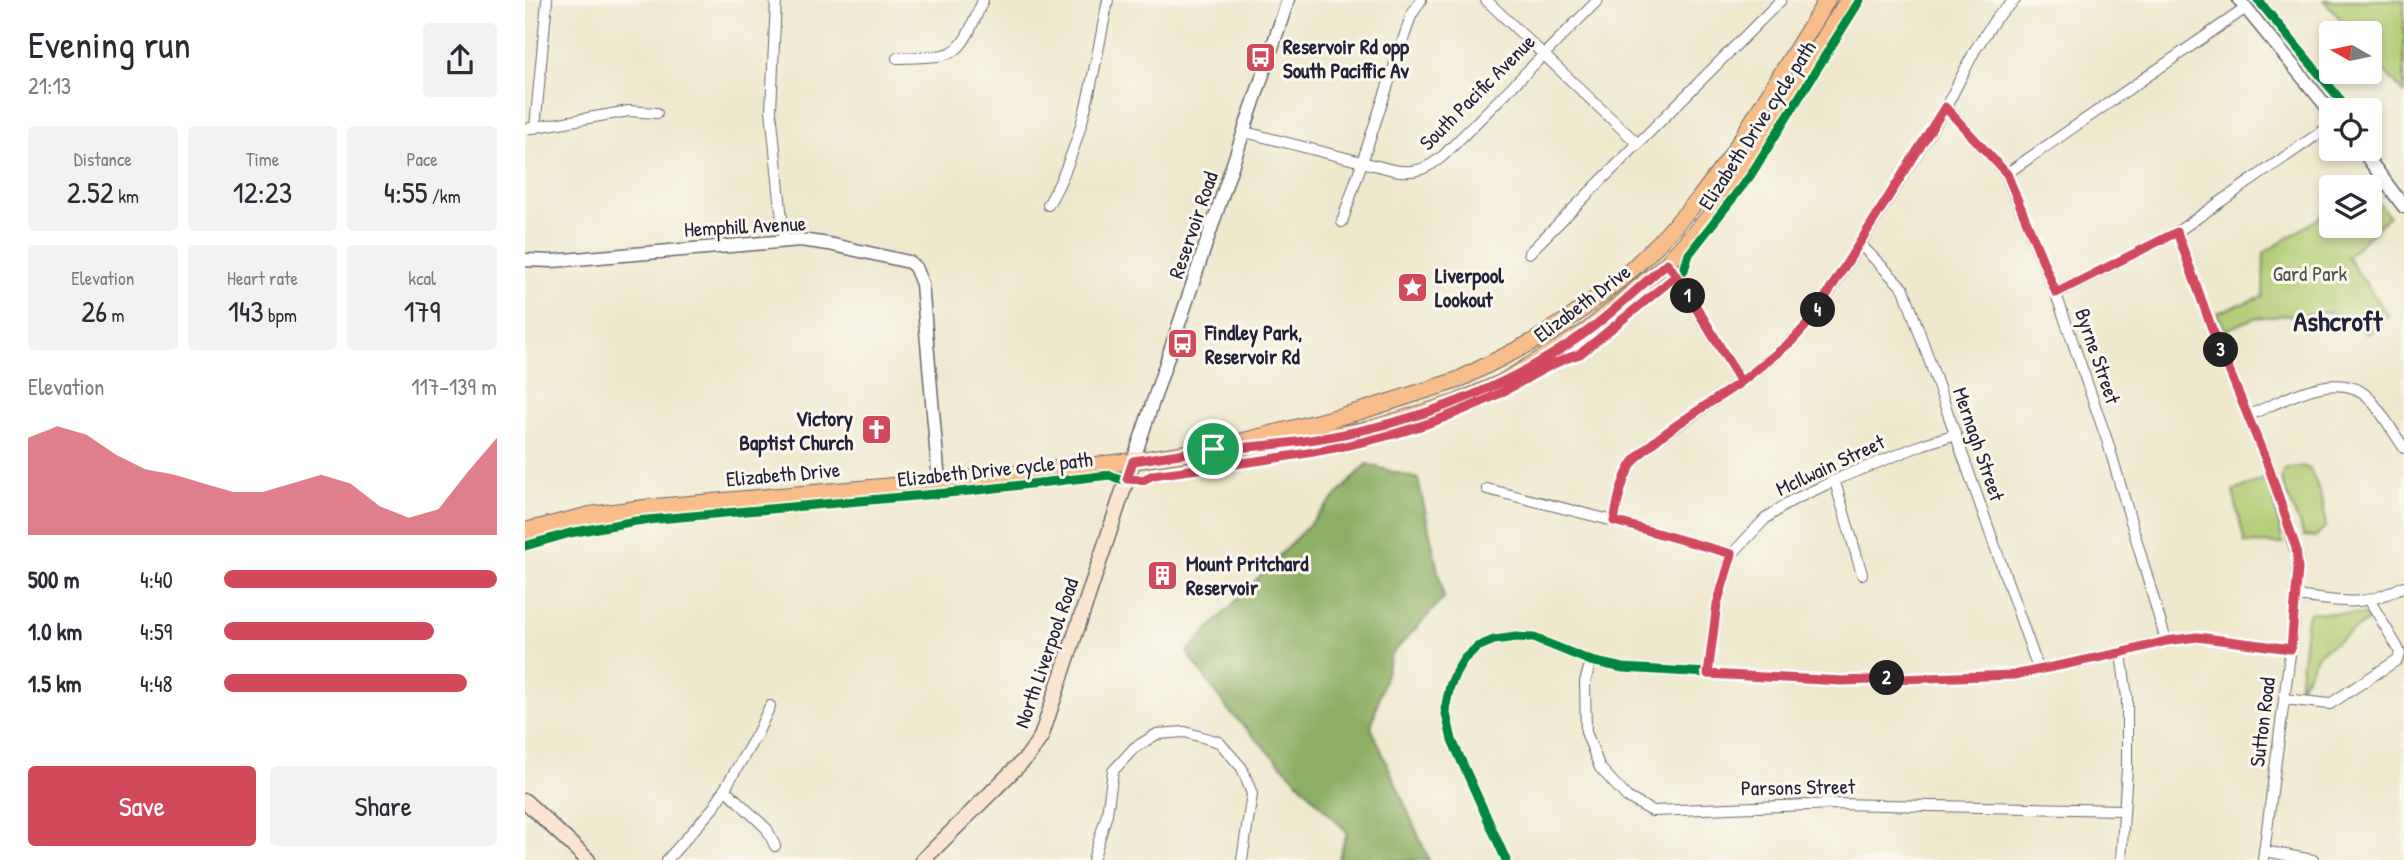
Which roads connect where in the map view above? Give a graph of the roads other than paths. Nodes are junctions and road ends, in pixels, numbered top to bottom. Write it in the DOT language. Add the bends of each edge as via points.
graph roads {
  1 [pos="547,0"];
  2 [pos="776,0"];
  3 [pos="983,0"];
  4 [pos="1108,0"];
  5 [pos="1288,0"];
  6 [pos="1420,0"];
  7 [pos="1486,0"];
  8 [pos="1598,0"];
  9 [pos="1781,0"];
  10 [pos="1827,0"];
  11 [pos="1848,0"];
  12 [pos="2015,0"];
  13 [pos="2242,4"];
  14 [pos="1543,54"];
  15 [pos="897,58"];
  16 [pos="2319,98"];
  17 [pos="1945,107"];
  18 [pos="657,113"];
  19 [pos="530,128"];
  20 [pos="1245,132"];
  21 [pos="2319,133"];
  22 [pos="1638,144"];
  23 [pos="2370,161"];
  24 [pos="1362,162"];
  25 [pos="2007,174"];
  26 [pos="1048,205"];
  27 [pos="2404,207"];
  28 [pos="1342,222"];
  29 [pos="2177,232"];
  30 [pos="784,240"];
  31 [pos="1860,244"];
  32 [pos="1529,253"];
  33 [pos="525,260"];
  34 [pos="1667,263"];
  35 [pos="2056,293"];
  36 [pos="1741,382"];
  37 [pos="2249,415"];
  38 [pos="1956,434"];
  39 [pos="1213,449"];
  40 [pos="2404,449"];
  41 [pos="1133,461"];
  42 [pos="939,482"];
  43 [pos="1835,482"];
  44 [pos="1487,489"];
  45 [pos="1614,521"];
  46 [pos="525,531"];
  47 [pos="1732,554"];
  48 [pos="1862,573"];
  49 [pos="2404,586"];
  50 [pos="2296,596"];
  51 [pos="2369,601"];
  52 [pos="2166,641"];
  53 [pos="2291,649"];
  54 [pos="2120,653"];
  55 [pos="1591,661"];
  56 [pos="2039,671"];
  57 [pos="1708,674"];
  58 [pos="2284,699"];
  59 [pos="770,706"];
  60 [pos="725,789"];
  61 [pos="525,801"];
  62 [pos="2124,810"];
  63 [pos="775,846"];
  64 [pos="2263,855"];
  65 [pos="588,860"];
  66 [pos="667,860"];
  67 [pos="923,860"];
  68 [pos="1093,860"];
  69 [pos="1242,860"];
  70 [pos="1506,860"];
  71 [pos="2121,860"];
  72 [pos="2313,860"];
  1 -- 19 [label="street"];
  2 -- 30 [label="street" via="771,110"];
  3 -- 15 [label="street" via="967,39 954,53"];
  4 -- 26 [label="street" via="1087,103 1061,184"];
  5 -- 20 [label="street, Reservoir Road"];
  6 -- 24 [label="street"];
  7 -- 14 [label="street"];
  8 -- 14 [label="street, South Pacific Avenue"];
  9 -- 22 [label="street"];
  10 -- 39 [label="main road, Elizabeth Drive" via="1750,127 1699,199 1601,295 1536,340 1458,380 1361,411"];
  11 -- 34 [label="main road, Elizabeth Drive" via="1745,169"];
  12 -- 17 [label="street" via="1996,18 1975,50"];
  13 -- 16 [label="street"];
  13 -- 25 [label="street"];
  14 -- 22 [label="street"];
  14 -- 24 [label="street, South Pacific Avenue" via="1433,164 1403,172"];
  17 -- 25 [label="street, Byrne Street"];
  17 -- 31 [label="street"];
  18 -- 19 [label="street" via="629,111"];
  20 -- 24 [label="street, South Pacific Avenue"];
  20 -- 41 [label="street, Reservoir Road"];
  21 -- 29 [label="street"];
  22 -- 32 [label="street"];
  23 -- 27 [label="street"];
  24 -- 28 [label="street"];
  25 -- 35 [label="street, Byrne Street"];
  29 -- 35 [label="street"];
  29 -- 37 [label="street, Sutton Road"];
  30 -- 33 [label="street, Hemphill Avenue"];
  30 -- 42 [label="street, Hemphill Avenue" via="829,244 896,258 915,267 922,284"];
  31 -- 36 [label="street" via="1811,320"];
  31 -- 38 [label="street, Mernagh Street" via="1904,289"];
  34 -- 36 [label="street"];
  34 -- 39 [label="main road, Elizabeth Drive" via="1587,331 1501,383 1458,402 1367,430 1262,447"];
  35 -- 52 [label="street, Byrne Street" via="2108,443"];
  36 -- 45 [label="street" via="1653,443 1633,463 1621,487"];
  37 -- 40 [label="street" via="2323,385 2342,384 2369,399"];
  37 -- 50 [label="street, Sutton Road" via="2296,548"];
  38 -- 43 [label="street, McIlwain Street"];
  38 -- 56 [label="street, Mernagh Street"];
  39 -- 41 [label="main road, Elizabeth Drive"];
  41 -- 42 [label="main road, Elizabeth Drive"];
  41 -- 67 [label="main road, North Liverpool Road" via="1041,737 1027,757"];
  42 -- 46 [label="main road, Elizabeth Drive" via="621,510"];
  43 -- 47 [label="street, McIlwain Street" via="1765,519"];
  43 -- 48 [label="street"];
  44 -- 45 [label="street"];
  45 -- 47 [label="street"];
  47 -- 57 [label="street, McIlwain Street" via="1717,604"];
  49 -- 51 [label="street"];
  50 -- 51 [label="street"];
  50 -- 53 [label="street, Sutton Road"];
  51 -- 58 [label="street" via="2400,654 2396,661 2330,704"];
  52 -- 53 [label="street" via="2197,637"];
  52 -- 54 [label="street"];
  53 -- 58 [label="street, Sutton Road"];
  54 -- 56 [label="street"];
  54 -- 62 [label="street" via="2127,697"];
  55 -- 57 [label="street"];
  55 -- 62 [label="street, Parsons Street" via="1585,682 1585,732 1600,768 1626,797 1653,811 1835,804"];
  55 -- 70 [label="street" via="1534,638 1504,638 1477,647 1464,659 1450,686 1445,709 1451,740"];
  56 -- 57 [label="street" via="1842,681"];
  58 -- 64 [label="street, Sutton Road"];
  59 -- 60 [label="street"];
  60 -- 63 [label="street" via="767,829"];
  60 -- 66 [label="street"];
  61 -- 65 [label="main road"];
  62 -- 71 [label="street"];
  64 -- 72 [label="street"];
  68 -- 69 [label="street" via="1107,814 1113,771 1134,748 1157,734 1185,732 1219,742 1242,768 1251,794"];
}
